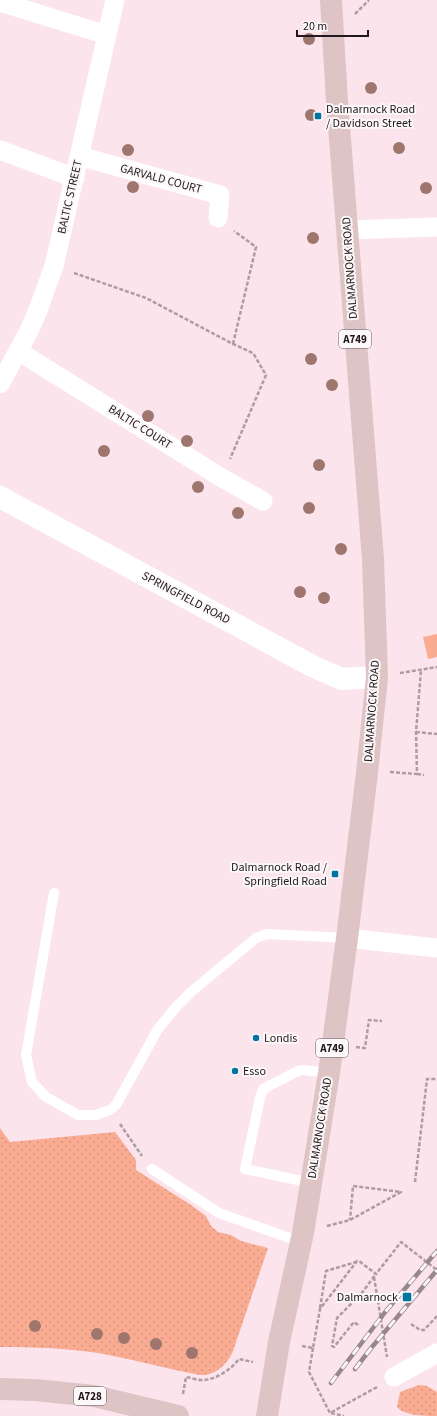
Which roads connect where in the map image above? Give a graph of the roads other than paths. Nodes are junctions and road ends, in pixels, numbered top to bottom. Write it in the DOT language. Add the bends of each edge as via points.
graph roads {
  1 [pos="115,0"];
  2 [pos="331,0"];
  3 [pos="0,2"];
  4 [pos="107,35"];
  5 [pos="0,150"];
  6 [pos="79,156"];
  7 [pos="75,178"];
  8 [pos="218,218"];
  9 [pos="437,227"];
  10 [pos="347,230"];
  11 [pos="18,352"];
  12 [pos="0,384"];
  13 [pos="0,497"];
  14 [pos="263,501"];
  15 [pos="377,677"];
  16 [pos="54,893"];
  17 [pos="347,938"];
  18 [pos="437,948"];
  19 [pos="329,1073"];
  20 [pos="152,1169"];
  21 [pos="312,1183"];
  22 [pos="302,1237"];
  23 [pos="437,1354"];
  24 [pos="394,1377"];
  25 [pos="0,1389"];
  26 [pos="180,1408"];
  27 [pos="267,1416"];
  1 -- 4 [label="street, BALTIC STREET"];
  2 -- 10 [label="main road, DALMARNOCK ROAD / A749"];
  3 -- 4 [label="street"];
  4 -- 6 [label="street, BALTIC STREET"];
  5 -- 7 [label="street"];
  6 -- 7 [label="street, BALTIC STREET"];
  6 -- 8 [label="street, GARVALD COURT" via="220,195"];
  7 -- 11 [label="street, BALTIC STREET" via="54,266 38,310"];
  9 -- 10 [label="street"];
  10 -- 15 [label="main road, DALMARNOCK ROAD / A749" via="372,559"];
  11 -- 12 [label="street, BALTIC STREET"];
  11 -- 14 [label="street, BALTIC COURT"];
  13 -- 15 [label="street, SPRINGFIELD ROAD" via="314,667 342,679"];
  15 -- 17 [label="main road, DALMARNOCK ROAD / A749"];
  16 -- 17 [label="lane" via="26,1055 32,1082 46,1097 78,1115 96,1115 116,1105 158,1029 176,1006 256,938 266,934"];
  17 -- 18 [label="street"];
  17 -- 19 [label="main road, DALMARNOCK ROAD / A749"];
  19 -- 21 [label="main road, DALMARNOCK ROAD / A749"];
  19 -- 21 [label="lane" via="298,1071 264,1090 260,1098 245,1169"];
  20 -- 22 [label="lane" via="219,1213"];
  21 -- 22 [label="main road, DALMARNOCK ROAD / A749"];
  22 -- 27 [label="main road, DALMARNOCK ROAD / A749" via="279,1342"];
  23 -- 24 [label="street"];
  25 -- 26 [label="main road, A728" via="94,1396"];
}
